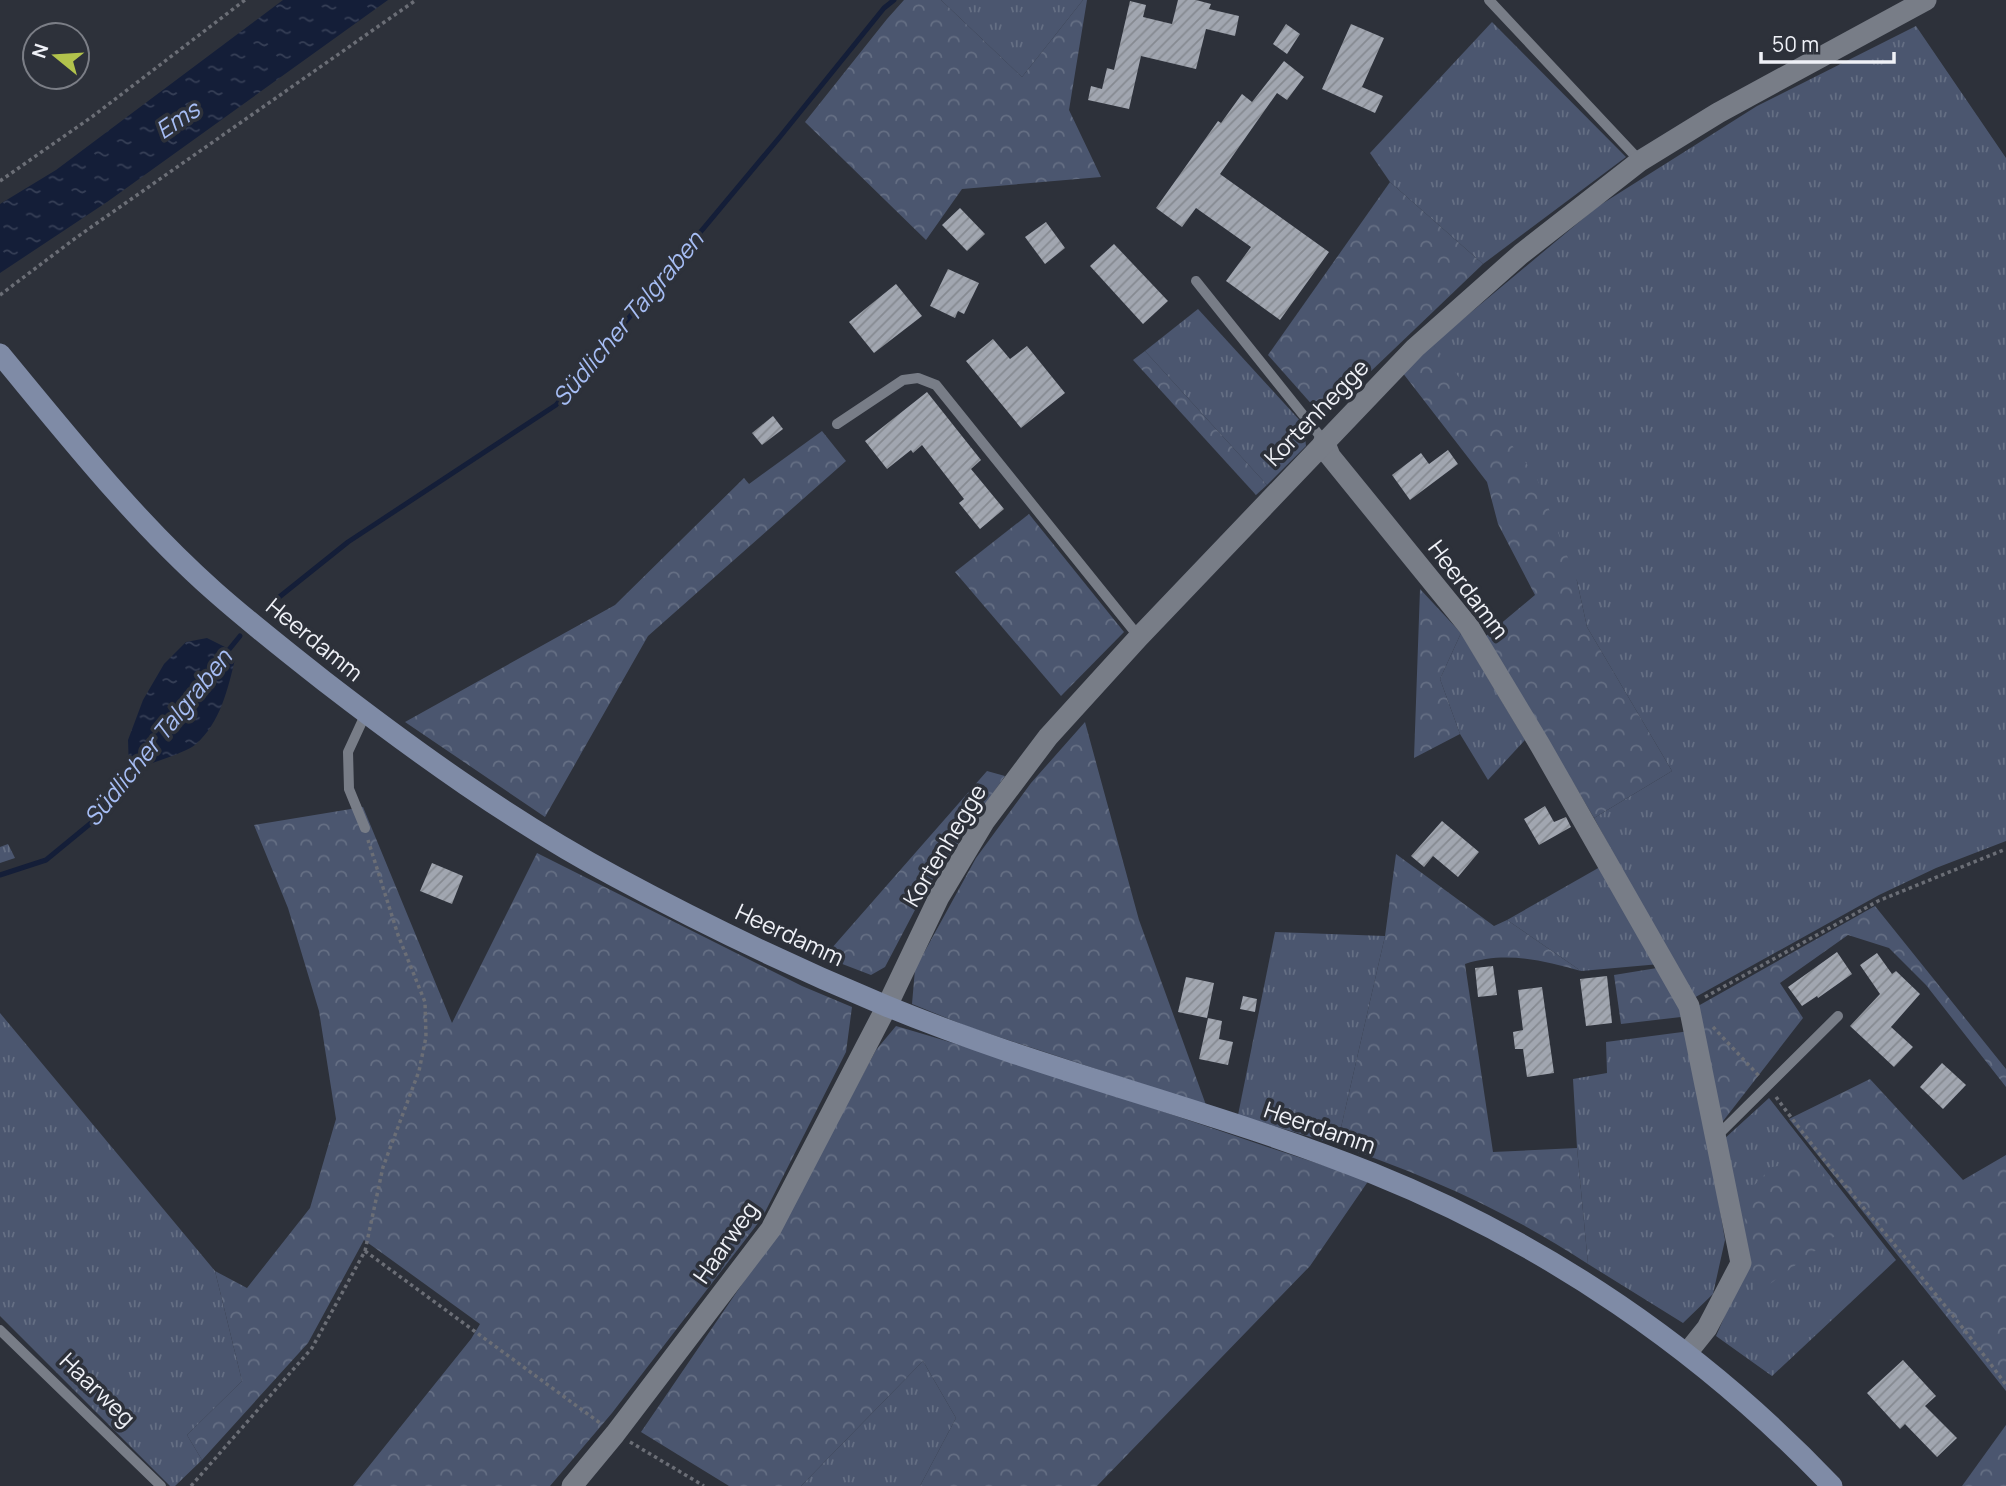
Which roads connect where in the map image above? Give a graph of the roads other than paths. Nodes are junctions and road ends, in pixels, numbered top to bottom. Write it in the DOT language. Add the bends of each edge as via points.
graph roads {
  1 [pos="1489,0"];
  2 [pos="1926,0"];
  3 [pos="1640,161"];
  4 [pos="1196,281"];
  5 [pos="0,354"];
  6 [pos="837,424"];
  7 [pos="1324,441"];
  8 [pos="1139,637"];
  9 [pos="366,713"];
  10 [pos="365,828"];
  11 [pos="887,1006"];
  12 [pos="1838,1016"];
  13 [pos="1717,1136"];
  14 [pos="0,1330"];
  15 [pos="1687,1353"];
  16 [pos="161,1486"];
  17 [pos="572,1486"];
  18 [pos="1832,1486"];
  1 -- 3 [label="lane"];
  2 -- 3 [label="street, Kortenhegge" via="1718,113"];
  3 -- 7 [label="street, Kortenhegge" via="1521,254 1424,339"];
  4 -- 7 [label="lane"];
  5 -- 9 [label="street, Heerdamm" via="148,527 213,590"];
  6 -- 8 [label="lane" via="903,380 918,378 936,384"];
  7 -- 8 [label="street, Kortenhegge"];
  7 -- 13 [label="street, Heerdamm" via="1330,456 1469,627 1689,1006"];
  8 -- 11 [label="street, Kortenhegge" via="1048,737 984,822 939,897"];
  9 -- 10 [label="lane" via="348,752 349,789"];
  9 -- 11 [label="street, Heerdamm" via="481,795 615,877 808,973"];
  11 -- 15 [label="street, Heerdamm" via="969,1039 1375,1174 1549,1259"];
  11 -- 17 [label="street, Haarweg" via="771,1229"];
  12 -- 13 [label="lane"];
  13 -- 15 [label="street, Heerdamm" via="1741,1263 1707,1328"];
  14 -- 16 [label="lane, Haarweg"];
  15 -- 18 [label="street, Heerdamm" via="1796,1448"];
}
